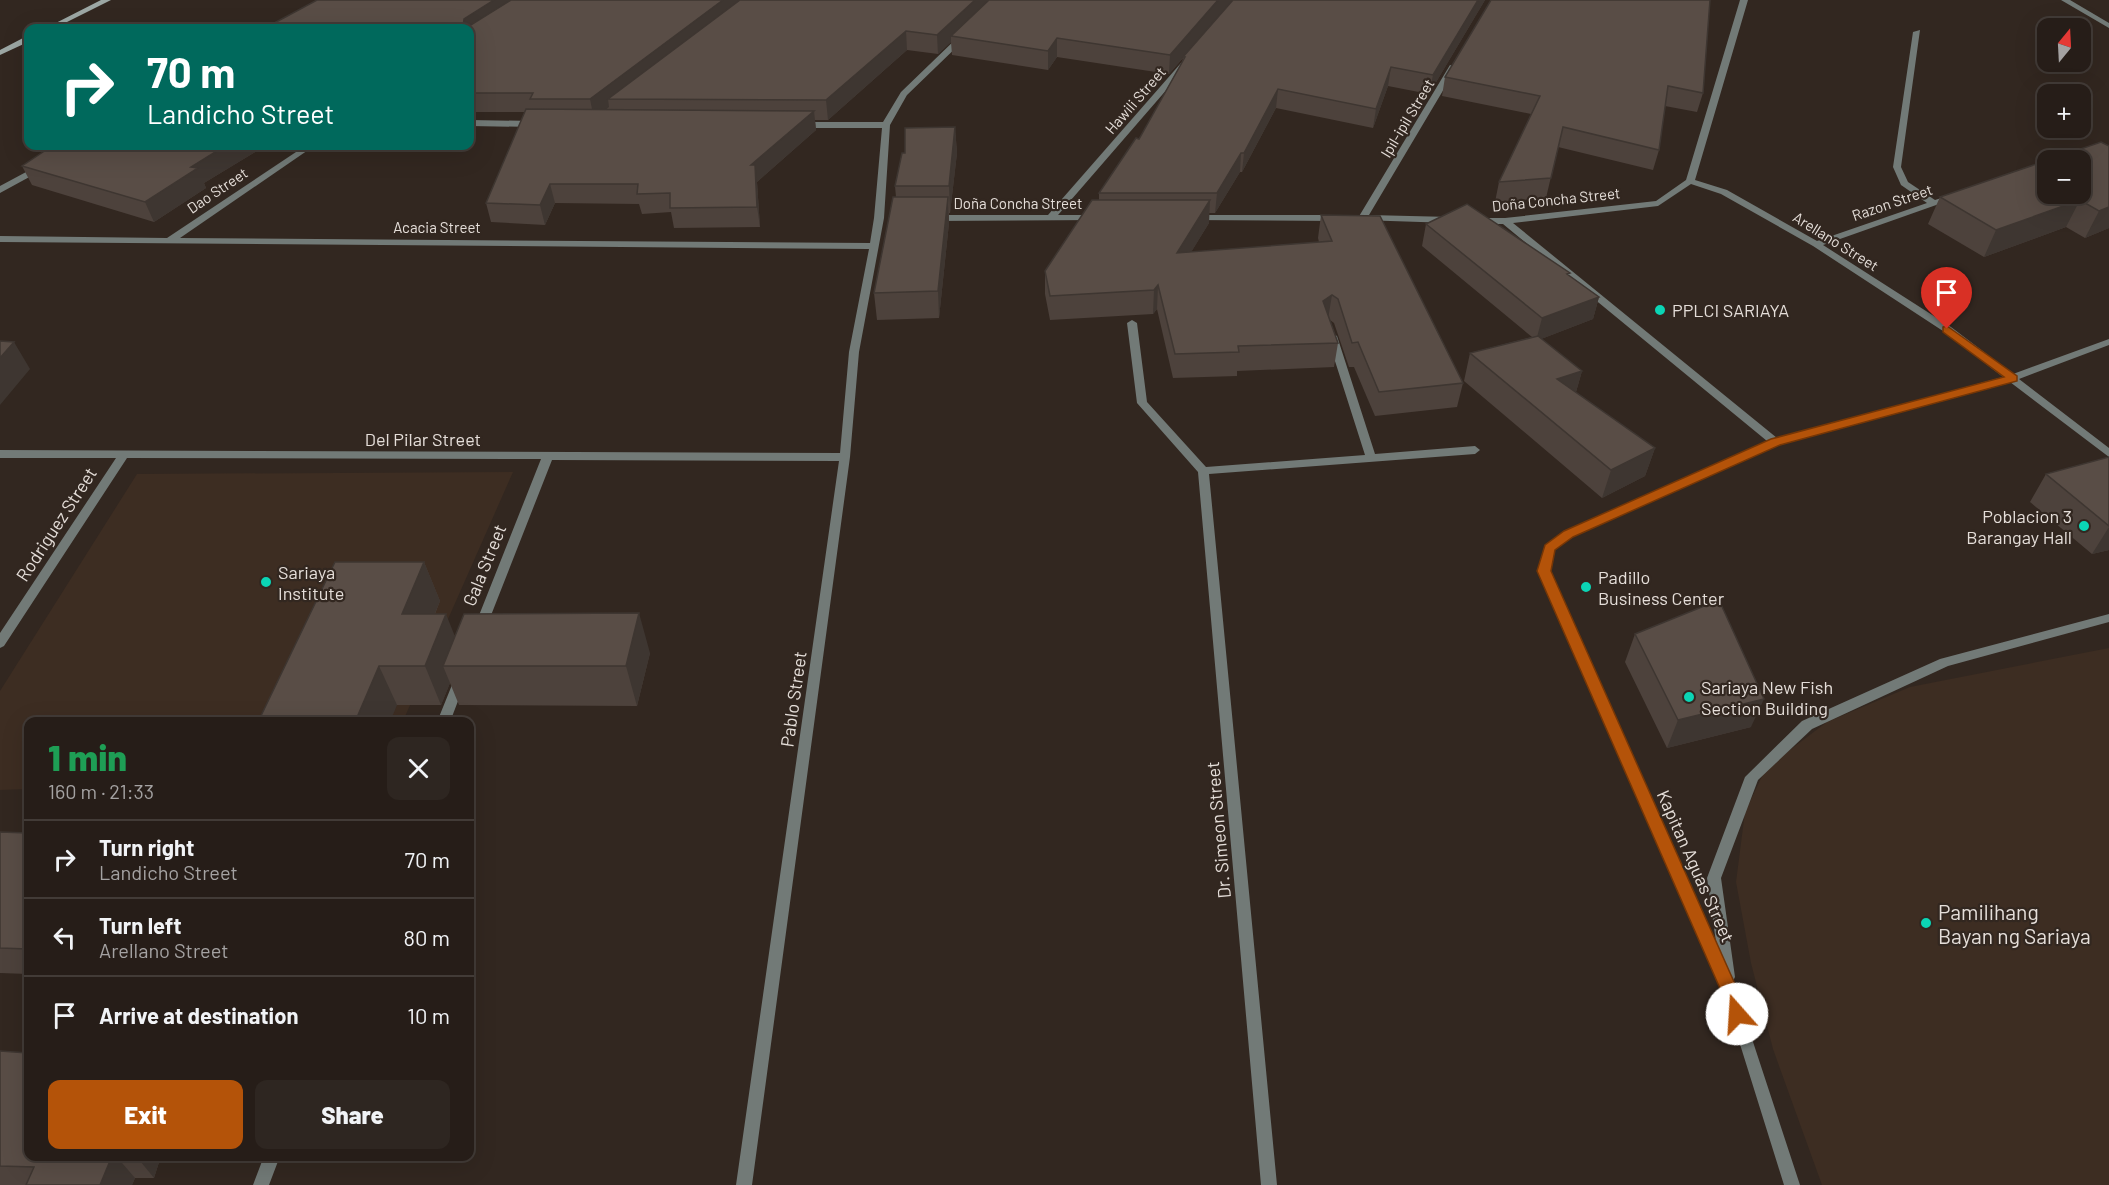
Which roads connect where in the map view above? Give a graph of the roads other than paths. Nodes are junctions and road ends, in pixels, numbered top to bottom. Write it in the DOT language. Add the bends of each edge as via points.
graph roads {
  1 [pos="107,0"];
  2 [pos="1744,0"];
  3 [pos="2064,0"];
  4 [pos="58,24"];
  5 [pos="2109,26"];
  6 [pos="969,31"];
  7 [pos="1917,32"];
  8 [pos="24,41"];
  9 [pos="0,54"];
  10 [pos="1457,59"];
  11 [pos="1187,61"];
  12 [pos="474,123"];
  13 [pos="539,124"];
  14 [pos="793,125"];
  15 [pos="886,125"];
  16 [pos="304,150"];
  17 [pos="48,162"];
  18 [pos="1690,181"];
  19 [pos="0,190"];
  20 [pos="1956,197"];
  21 [pos="1934,204"];
  22 [pos="879,218"];
  23 [pos="890,218"];
  24 [pos="925,218"];
  25 [pos="1051,218"];
  26 [pos="1111,218"];
  27 [pos="1183,218"];
  28 [pos="1363,218"];
  29 [pos="1457,220"];
  30 [pos="1469,220"];
  31 [pos="1505,221"];
  32 [pos="0,239"];
  33 [pos="170,240"];
  34 [pos="1816,244"];
  35 [pos="873,246"];
  36 [pos="1132,323"];
  37 [pos="1328,324"];
  38 [pos="2109,342"];
  39 [pos="2013,378"];
  40 [pos="1775,442"];
  41 [pos="1475,450"];
  42 [pos="2109,453"];
  43 [pos="0,454"];
  44 [pos="123,455"];
  45 [pos="548,456"];
  46 [pos="845,457"];
  47 [pos="1371,458"];
  48 [pos="1203,471"];
  49 [pos="2109,618"];
  50 [pos="0,643"];
  51 [pos="474,644"];
  52 [pos="465,666"];
  53 [pos="445,717"];
  54 [pos="1731,993"];
  55 [pos="270,1161"];
  56 [pos="261,1185"];
  57 [pos="744,1185"];
  58 [pos="1269,1185"];
  59 [pos="1792,1185"];
  1 -- 4 [label="street"];
  2 -- 18 [label="street"];
  3 -- 5 [label="street"];
  6 -- 15 [label="street" via="904,94"];
  7 -- 21 [label="street" via="1897,167 1904,183"];
  8 -- 9 [label="street"];
  10 -- 28 [label="street, Ipil-ipil Street"];
  11 -- 25 [label="street, Hawili Street"];
  12 -- 13 [label="street"];
  14 -- 15 [label="street"];
  15 -- 22 [label="street, Pablo Street"];
  16 -- 33 [label="street, Dao Street"];
  17 -- 19 [label="street"];
  18 -- 31 [label="street, Doña Concha Street" via="1658,203"];
  18 -- 34 [label="street, Arellano Street" via="1724,192"];
  20 -- 21 [label="street, Razon Street"];
  21 -- 34 [label="street, Razon Street"];
  22 -- 23 [label="street"];
  22 -- 35 [label="street, Pablo Street"];
  24 -- 25 [label="street, Doña Concha Street"];
  25 -- 26 [label="street, Doña Concha Street"];
  27 -- 28 [label="street"];
  28 -- 29 [label="street"];
  30 -- 31 [label="street, Doña Concha Street"];
  31 -- 40 [label="street"];
  32 -- 33 [label="street, Acacia Street"];
  33 -- 35 [label="street, Acacia Street"];
  34 -- 39 [label="street, Arellano Street" via="1947,329"];
  35 -- 46 [label="street, Pablo Street" via="854,352"];
  36 -- 48 [label="street" via="1142,404"];
  37 -- 47 [label="street"];
  38 -- 39 [label="street"];
  39 -- 40 [label="street"];
  39 -- 42 [label="street, Arellano Street"];
  40 -- 54 [label="street, Kapitan Aguas Street" via="1568,534 1549,548 1544,571"];
  41 -- 47 [label="street"];
  43 -- 44 [label="street, Del Pilar Street"];
  44 -- 45 [label="street, Del Pilar Street"];
  44 -- 50 [label="street, Rodriguez Street"];
  45 -- 46 [label="street, Del Pilar Street"];
  45 -- 51 [label="street, Gala Street"];
  46 -- 57 [label="street, Pablo Street"];
  47 -- 48 [label="street"];
  48 -- 58 [label="street, Dr. Simeon Street"];
  49 -- 54 [label="street" via="1944,662 1807,725 1752,777 1714,878"];
  52 -- 53 [label="street"];
  54 -- 59 [label="street, Kapitan Aguas Street"];
  55 -- 56 [label="street"];
}
